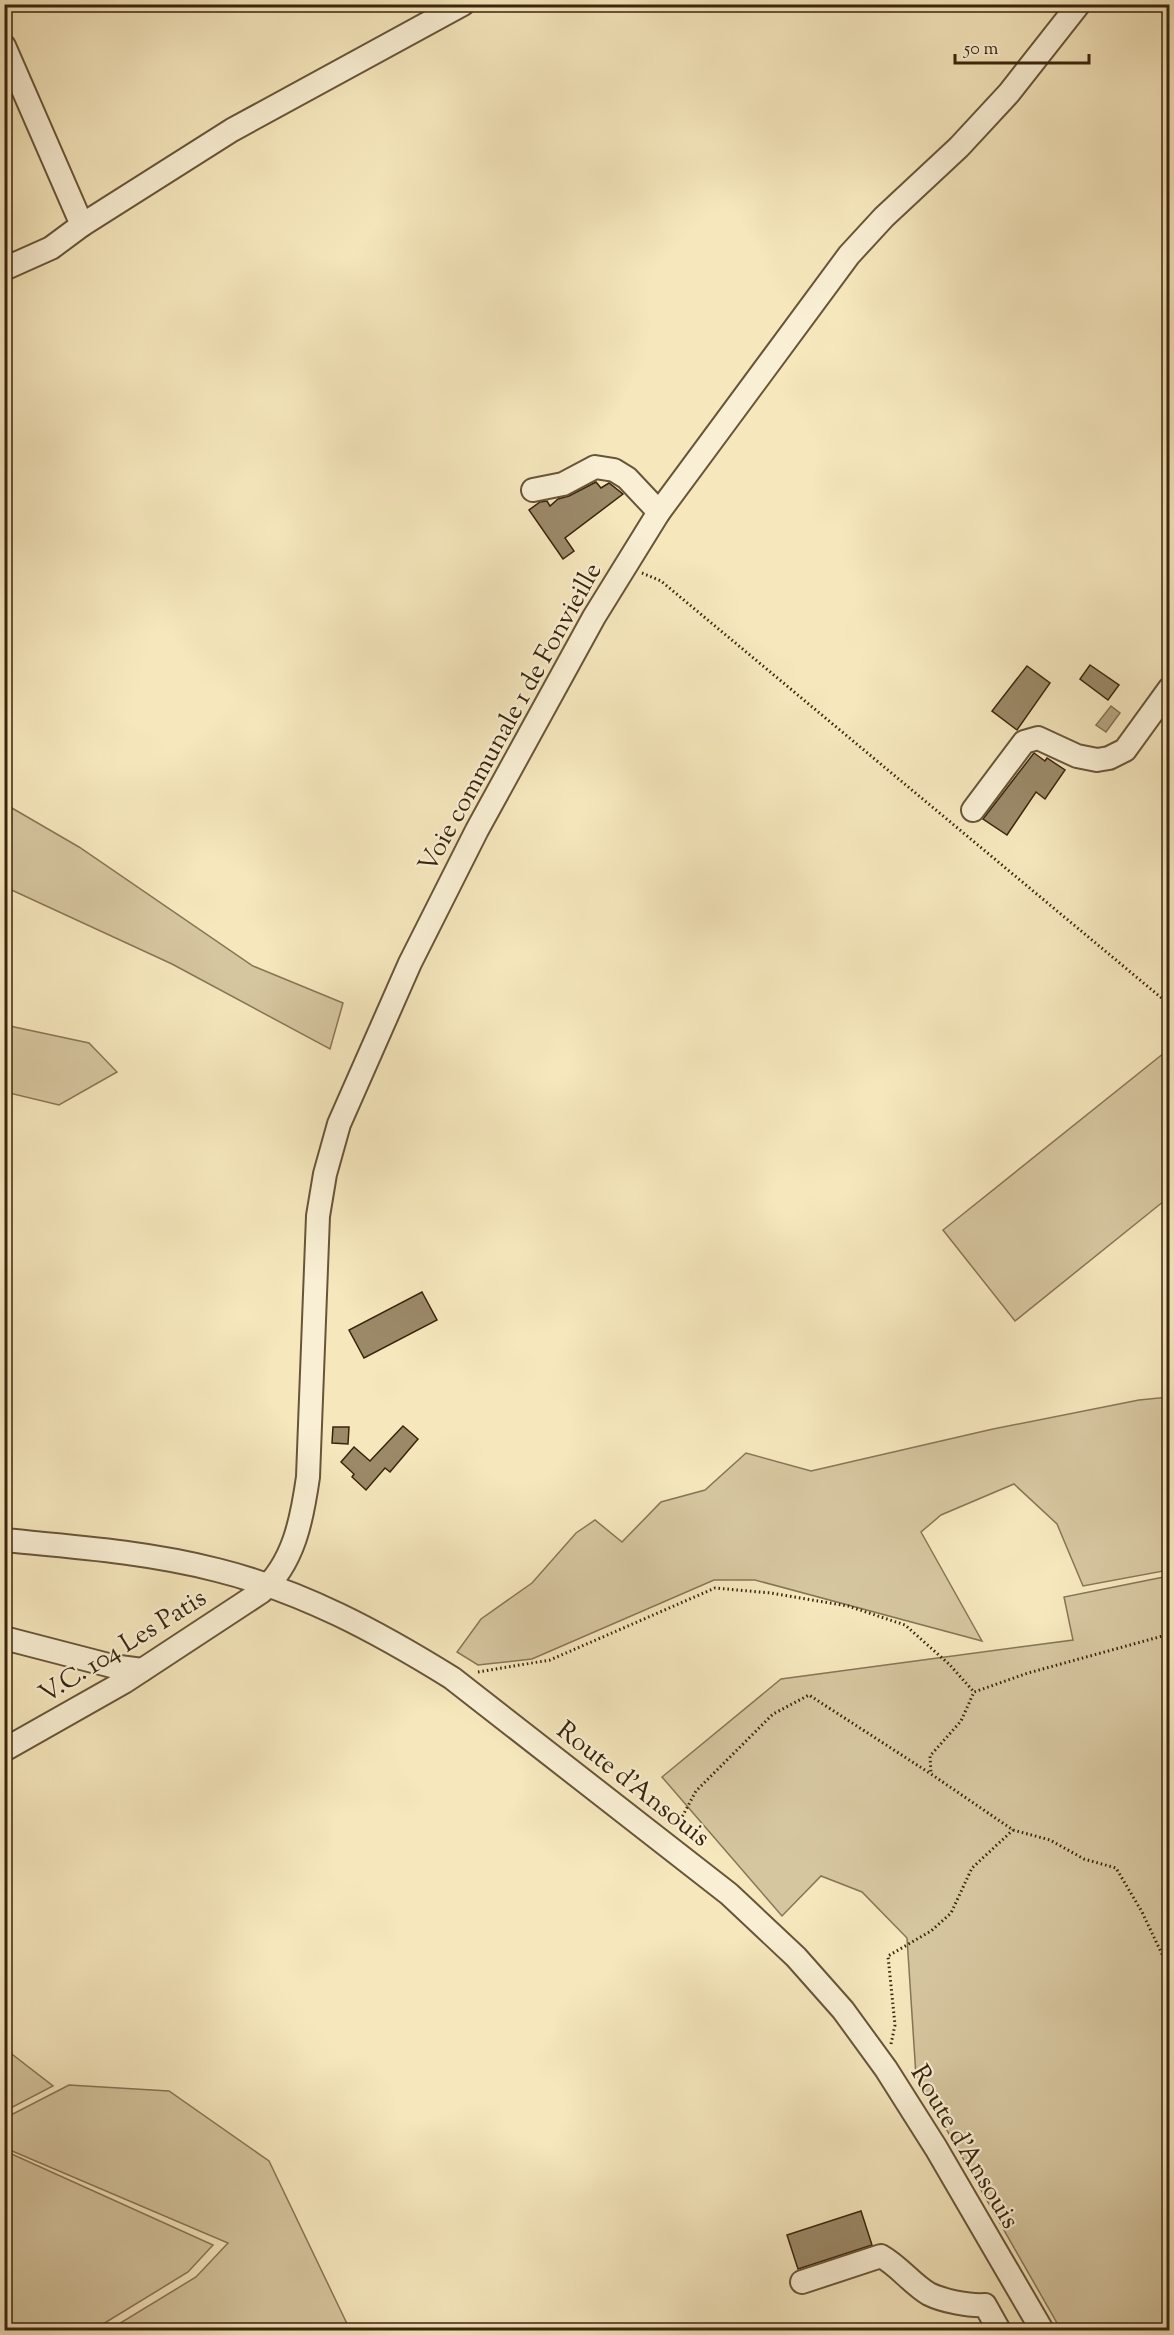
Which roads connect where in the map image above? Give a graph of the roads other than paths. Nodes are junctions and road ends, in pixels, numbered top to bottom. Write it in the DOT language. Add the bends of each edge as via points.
graph roads {
  1 [pos="463,4"];
  2 [pos="1079,4"];
  3 [pos="4,46"];
  4 [pos="82,225"];
  5 [pos="4,269"];
  6 [pos="533,490"];
  7 [pos="660,512"];
  8 [pos="1170,688"];
  9 [pos="973,810"];
  10 [pos="4,1540"];
  11 [pos="268,1586"];
  12 [pos="4,1638"];
  13 [pos="142,1670"];
  14 [pos="4,1750"];
  15 [pos="802,2283"];
  16 [pos="999,2331"];
  17 [pos="1042,2331"];
  1 -- 4 [label="street" via="232,130"];
  2 -- 7 [label="street, Voie communale 1 de Fonvieille" via="1009,93 849,255"];
  3 -- 4 [label="street"];
  4 -- 5 [label="street" via="51,248"];
  6 -- 7 [label="street" via="563,484 595,467 614,470"];
  7 -- 11 [label="street, Voie communale 1 de Fonvieille" via="626,565 477,830 410,963 339,1124 318,1216 304,1506 287,1561"];
  8 -- 9 [label="street" via="1125,750 1109,758 1077,756 1038,738 1024,742"];
  10 -- 11 [label="street, Route d'Ansouis" via="134,1553 219,1570"];
  11 -- 13 [label="street, V.C. 104 Les Patis"];
  11 -- 17 [label="street, Route d'Ansouis" via="352,1620 452,1677 729,1894 796,1957 843,2010 886,2069"];
  12 -- 13 [label="street"];
  13 -- 14 [label="street, V.C. 104 Les Patis"];
  15 -- 16 [label="street" via="880,2256 930,2294 985,2306"];
}
